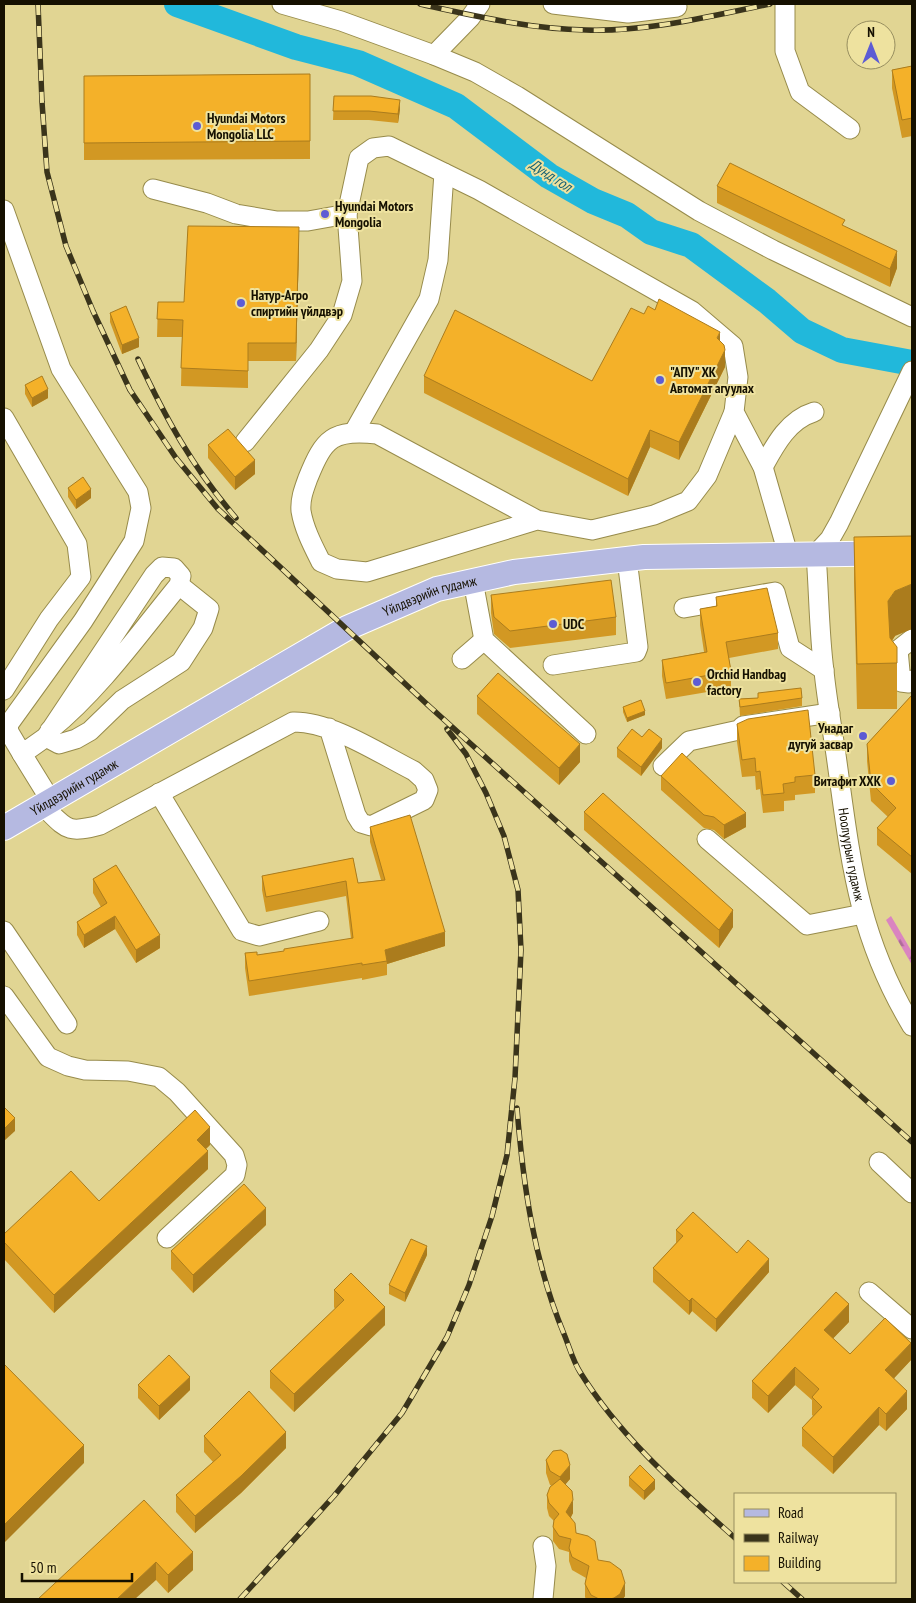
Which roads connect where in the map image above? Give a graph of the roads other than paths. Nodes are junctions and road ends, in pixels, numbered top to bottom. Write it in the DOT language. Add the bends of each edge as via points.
graph roads {
  1 [pos="282,4"];
  2 [pos="480,4"];
  3 [pos="553,4"];
  4 [pos="785,4"];
  5 [pos="676,7"];
  6 [pos="434,55"];
  7 [pos="850,129"];
  8 [pos="444,173"];
  9 [pos="153,189"];
  10 [pos="4,210"];
  11 [pos="347,214"];
  12 [pos="912,317"];
  13 [pos="912,371"];
  14 [pos="734,412"];
  15 [pos="814,412"];
  16 [pos="4,418"];
  17 [pos="354,432"];
  18 [pos="245,442"];
  19 [pos="763,467"];
  20 [pos="537,520"];
  21 [pos="912,553"];
  22 [pos="788,554"];
  23 [pos="816,554"];
  24 [pos="627,559"];
  25 [pos="473,581"];
  26 [pos="179,585"];
  27 [pos="147,587"];
  28 [pos="166,602"];
  29 [pos="684,608"];
  30 [pos="912,639"];
  31 [pos="484,640"];
  32 [pos="462,659"];
  33 [pos="553,665"];
  34 [pos="824,670"];
  35 [pos="912,680"];
  36 [pos="4,690"];
  37 [pos="830,713"];
  38 [pos="329,728"];
  39 [pos="48,734"];
  40 [pos="586,734"];
  41 [pos="22,754"];
  42 [pos="663,766"];
  43 [pos="159,793"];
  44 [pos="47,804"];
  45 [pos="4,828"];
  46 [pos="707,839"];
  47 [pos="863,914"];
  48 [pos="319,921"];
  49 [pos="4,931"];
  50 [pos="4,996"];
  51 [pos="67,1024"];
  52 [pos="912,1026"];
  53 [pos="879,1162"];
  54 [pos="912,1193"];
  55 [pos="167,1238"];
  56 [pos="869,1292"];
  57 [pos="912,1329"];
  58 [pos="543,1546"];
  59 [pos="543,1599"];
  1 -- 6 [label="street" via="341,21"];
  2 -- 6 [label="street"];
  3 -- 5 [label="street" via="628,13"];
  4 -- 7 [label="street" via="785,51 800,92"];
  6 -- 12 [label="street" via="497,83 738,232"];
  8 -- 11 [label="street" via="389,146 373,148 359,158"];
  8 -- 14 [label="street" via="692,311 733,346 738,377"];
  8 -- 17 [label="street" via="438,260 429,299"];
  9 -- 11 [label="street" via="236,214 277,222 308,221"];
  10 -- 41 [label="street" via="61,368 138,492 141,508 134,542 83,621 8,725 8,732"];
  11 -- 18 [label="street" via="352,281 342,315 319,350"];
  13 -- 23 [label="street" via="835,531"];
  14 -- 19 [label="street"];
  14 -- 20 [label="street" via="707,476 688,501 654,515 592,530"];
  15 -- 19 [label="street" via="804,415 780,435"];
  16 -- 36 [label="street" via="77,544 81,577 49,619"];
  17 -- 20 [label="street" via="377,434"];
  17 -- 20 [label="street" via="334,437 318,452 302,496 301,511 321,562 337,569 367,572"];
  19 -- 22 [label="street"];
  21 -- 23 [label="main road, Yйлдвэрийн гудамж"];
  22 -- 23 [label="main road, Yйлдвэрийн гудамж"];
  22 -- 24 [label="main road, Yйлдвэрийн гудамж"];
  23 -- 34 [label="street, Ноолуурын гудамж"];
  24 -- 25 [label="main road, Yйлдвэрийн гудамж" via="514,572"];
  24 -- 33 [label="street" via="636,652"];
  25 -- 31 [label="street"];
  25 -- 44 [label="main road, Yйлдвэрийн гудамж" via="436,589 347,628"];
  26 -- 27 [label="street" via="181,576 174,568 162,567"];
  26 -- 28 [label="street"];
  26 -- 39 [label="street" via="209,609 203,628 181,662 122,700 90,731 76,739 59,744"];
  27 -- 28 [label="street"];
  27 -- 39 [label="street"];
  28 -- 39 [label="street" via="69,715"];
  29 -- 34 [label="street" via="775,592 790,648"];
  30 -- 35 [label="street" via="898,650 901,682"];
  31 -- 32 [label="street"];
  31 -- 40 [label="street"];
  34 -- 37 [label="street, Ноолуурын гудамж"];
  37 -- 42 [label="street" via="743,726 739,730 689,741"];
  37 -- 47 [label="street, Ноолуурын гудамж" via="846,838"];
  38 -- 38 [label="street" via="414,770 428,790 424,800 371,826 361,823"];
  38 -- 43 [label="street" via="294,722"];
  39 -- 41 [label="street"];
  41 -- 44 [label="street"];
  43 -- 44 [label="street" via="100,825 79,831 66,828"];
  43 -- 48 [label="street" via="242,931 259,936"];
  44 -- 45 [label="main road, Yйлдвэрийн гудамж"];
  46 -- 47 [label="street" via="807,925"];
  47 -- 52 [label="street, Ноолуурын гудамж" via="876,956"];
  49 -- 51 [label="street"];
  50 -- 55 [label="street" via="48,1057 85,1070 128,1070 159,1077 177,1092 234,1155 237,1164 235,1175"];
  53 -- 54 [label="street"];
  56 -- 57 [label="street"];
  58 -- 59 [label="street" via="546,1566"];
}
